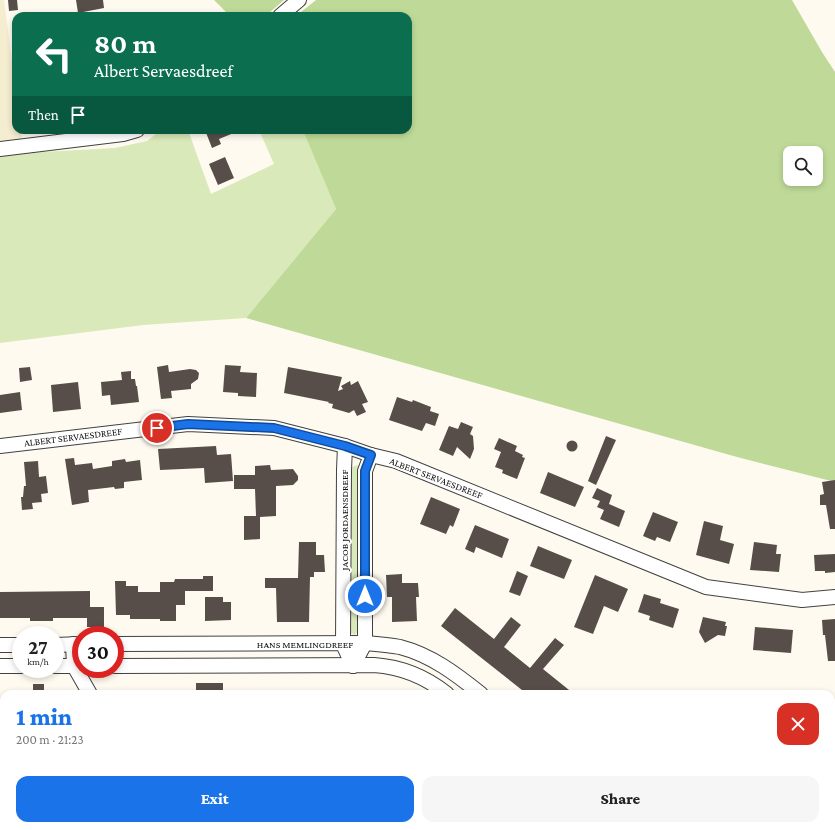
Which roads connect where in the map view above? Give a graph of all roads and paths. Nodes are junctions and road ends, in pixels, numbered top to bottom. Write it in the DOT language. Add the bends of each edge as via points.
graph roads {
  1 [pos="299,0"];
  2 [pos="285,12"];
  3 [pos="123,134"];
  4 [pos="0,149"];
  5 [pos="0,446"];
  6 [pos="345,446"];
  7 [pos="371,455"];
  8 [pos="835,597"];
  9 [pos="366,643"];
  10 [pos="124,644"];
  11 [pos="343,644"];
  12 [pos="0,645"];
  13 [pos="12,645"];
  14 [pos="0,666"];
  15 [pos="12,666"];
  16 [pos="124,666"];
  17 [pos="353,666"];
  18 [pos="83,678"];
  19 [pos="88,690"];
  20 [pos="441,690"];
  21 [pos="475,690"];
  1 -- 2 [label="street"];
  3 -- 4 [label="street"];
  5 -- 6 [label="street, ALBERT SERVAESDREEF" via="188,424 274,428"];
  6 -- 7 [label="street, ALBERT SERVAESDREEF"];
  6 -- 11 [label="street, JACOB JORDAENSDREEF"];
  7 -- 8 [label="street, ALBERT SERVAESDREEF" via="396,461 706,587 802,600"];
  7 -- 9 [label="street, JACOB JORDAENSDREEF" via="365,471"];
  9 -- 11 [label="street, HANS MEMLINGDREEF"];
  9 -- 17 [label="street, JACOB JORDAENSDREEF"];
  9 -- 21 [label="street, HANS MEMLINGDREEF" via="400,647 427,657 454,673"];
  10 -- 11 [label="street, HANS MEMLINGDREEF"];
  11 -- 17 [label="street, JACOB JORDAENSDREEF"];
  12 -- 13 [label="street"];
  14 -- 15 [label="street"];
  16 -- 17 [label="street"];
  17 -- 20 [label="street" via="388,666 426,680"];
  18 -- 19 [label="street"];
}
